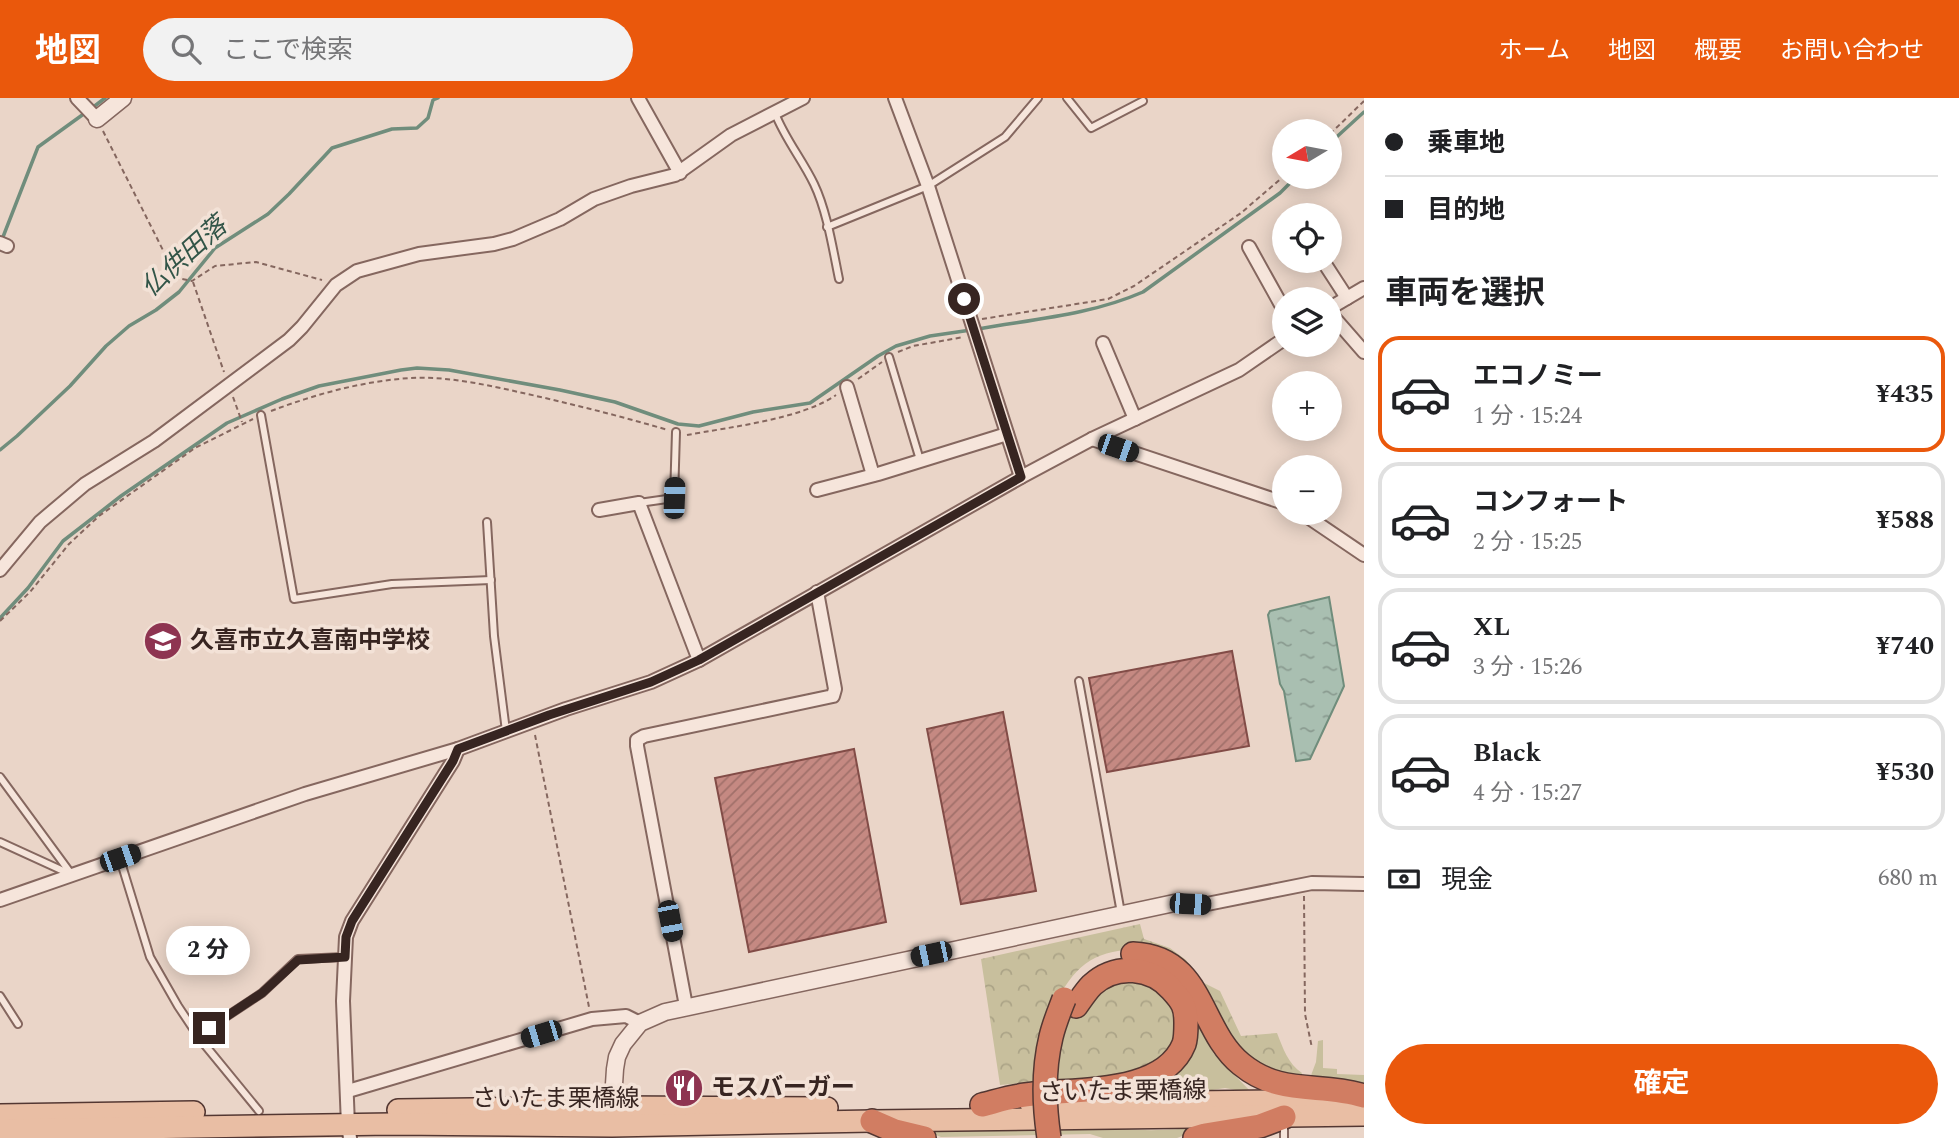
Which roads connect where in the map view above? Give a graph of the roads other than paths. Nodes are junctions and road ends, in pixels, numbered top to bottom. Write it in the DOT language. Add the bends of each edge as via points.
graph roads {
  1 [pos="77,98"];
  2 [pos="123,98"];
  3 [pos="638,98"];
  4 [pos="803,98"];
  5 [pos="895,98"];
  6 [pos="1038,98"];
  7 [pos="1067,98"];
  8 [pos="1143,101"];
  9 [pos="775,113"];
  10 [pos="97,119"];
  11 [pos="680,173"];
  12 [pos="928,186"];
  13 [pos="827,227"];
  14 [pos="1249,247"];
  15 [pos="1331,273"];
  16 [pos="839,279"];
  17 [pos="1272,288"];
  18 [pos="1364,288"];
  19 [pos="1347,298"];
  20 [pos="1342,301"];
  21 [pos="1342,327"];
  22 [pos="1103,343"];
  23 [pos="1272,347"];
  24 [pos="1364,352"];
  25 [pos="889,357"];
  26 [pos="847,387"];
  27 [pos="261,415"];
  28 [pos="1135,419"];
  29 [pos="676,432"];
  30 [pos="1007,434"];
  31 [pos="1092,439"];
  32 [pos="920,460"];
  33 [pos="873,475"];
  34 [pos="1021,477"];
  35 [pos="817,490"];
  36 [pos="1272,499"];
  37 [pos="639,503"];
  38 [pos="599,510"];
  39 [pos="487,522"];
  40 [pos="1320,525"];
  41 [pos="1364,555"];
  42 [pos="0,570"];
  43 [pos="491,580"];
  44 [pos="817,592"];
  45 [pos="699,660"];
  46 [pos="1079,681"];
  47 [pos="506,732"];
  48 [pos="458,749"];
  49 [pos="0,776"];
  50 [pos="0,842"];
  51 [pos="120,858"];
  52 [pos="72,875"];
  53 [pos="1364,884"];
  54 [pos="0,900"];
  55 [pos="1179,902"];
  56 [pos="1121,914"];
  57 [pos="345,957"];
  58 [pos="0,996"];
  59 [pos="1070,1003"];
  60 [pos="687,1006"];
  61 [pos="640,1023"];
  62 [pos="18,1024"];
  63 [pos="200,1039"];
  64 [pos="1364,1098"];
  65 [pos="982,1105"];
  66 [pos="259,1111"];
  67 [pos="0,1115"];
  68 [pos="1364,1115"];
  69 [pos="349,1116"];
  70 [pos="872,1121"];
  71 [pos="612,1122"];
  72 [pos="1284,1128"];
  73 [pos="0,1130"];
  74 [pos="924,1138"];
  75 [pos="1048,1138"];
  76 [pos="1061,1138"];
  77 [pos="1195,1138"];
  1 -- 10 [label="street"];
  2 -- 10 [label="street"];
  3 -- 11 [label="street"];
  4 -- 9 [label="street"];
  5 -- 12 [label="street"];
  6 -- 12 [label="lane" via="1005,137"];
  7 -- 8 [label="lane" via="1091,128"];
  9 -- 11 [label="street" via="730,135"];
  9 -- 13 [label="lane" via="815,186"];
  11 -- 42 [label="street" via="594,199 507,241 407,257 358,271 336,285 295,335 154,441 85,484 40,522"];
  12 -- 13 [label="lane"];
  12 -- 30 [label="street"];
  13 -- 16 [label="lane"];
  14 -- 17 [label="street"];
  15 -- 19 [label="street"];
  18 -- 19 [label="street"];
  19 -- 20 [label="street"];
  21 -- 24 [label="street"];
  22 -- 28 [label="street"];
  23 -- 28 [label="street" via="1239,370"];
  25 -- 32 [label="lane"];
  26 -- 33 [label="street"];
  27 -- 43 [label="lane" via="294,599 391,584"];
  28 -- 31 [label="street"];
  29 -- 37 [label="lane" via="674,498"];
  30 -- 32 [label="street"];
  30 -- 34 [label="street"];
  31 -- 34 [label="street"];
  31 -- 36 [label="street"];
  32 -- 33 [label="street"];
  33 -- 35 [label="street"];
  34 -- 44 [label="street"];
  37 -- 38 [label="street"];
  37 -- 45 [label="street"];
  39 -- 43 [label="lane"];
  40 -- 41 [label="street"];
  43 -- 47 [label="lane"];
  44 -- 45 [label="street"];
  44 -- 60 [label="street" via="833,696 637,740"];
  45 -- 47 [label="street" via="651,682"];
  46 -- 56 [label="lane"];
  47 -- 48 [label="street"];
  48 -- 51 [label="street" via="306,794"];
  48 -- 57 [label="street" via="352,921"];
  49 -- 52 [label="lane"];
  50 -- 52 [label="lane"];
  51 -- 52 [label="street"];
  51 -- 63 [label="lane" via="150,957"];
  52 -- 54 [label="street"];
  53 -- 55 [label="street" via="1321,882 1207,904"];
  55 -- 56 [label="street"];
  56 -- 60 [label="street"];
  57 -- 63 [label="lane" via="298,960"];
  57 -- 69 [label="street"];
  58 -- 62 [label="lane"];
  59 -- 64 [label="highway" via="1080,976 1097,964 1137,954 1158,960 1175,968 1191,984 1227,1050 1250,1071 1286,1086 1350,1091"];
  59 -- 65 [label="highway" via="1101,978 1122,970 1151,974 1166,982 1185,1008 1185,1043 1175,1060 1139,1081"];
  59 -- 75 [label="highway, bridge" via="1051,1035 1046,1063"];
  59 -- 76 [label="highway" via="1059,1068"];
  60 -- 61 [label="street"];
  61 -- 69 [label="street" via="626,1016 592,1019"];
  61 -- 71 [label="street" via="617,1057"];
  63 -- 66 [label="lane"];
  64 -- 65 [label="main road, さいたま栗橋線"];
  65 -- 71 [label="main road, さいたま栗橋線"];
  66 -- 67 [label="main road, さいたま栗橋線"];
  66 -- 69 [label="main road, さいたま栗橋線"];
  68 -- 72 [label="main road, さいたま栗橋線"];
  69 -- 71 [label="main road, さいたま栗橋線"];
  69 -- 73 [label="main road, さいたま栗橋線"];
  70 -- 71 [label="main road, さいたま栗橋線"];
  70 -- 72 [label="main road, さいたま栗橋線"];
  70 -- 74 [label="highway"];
  72 -- 77 [label="highway" via="1260,1126"];
}
